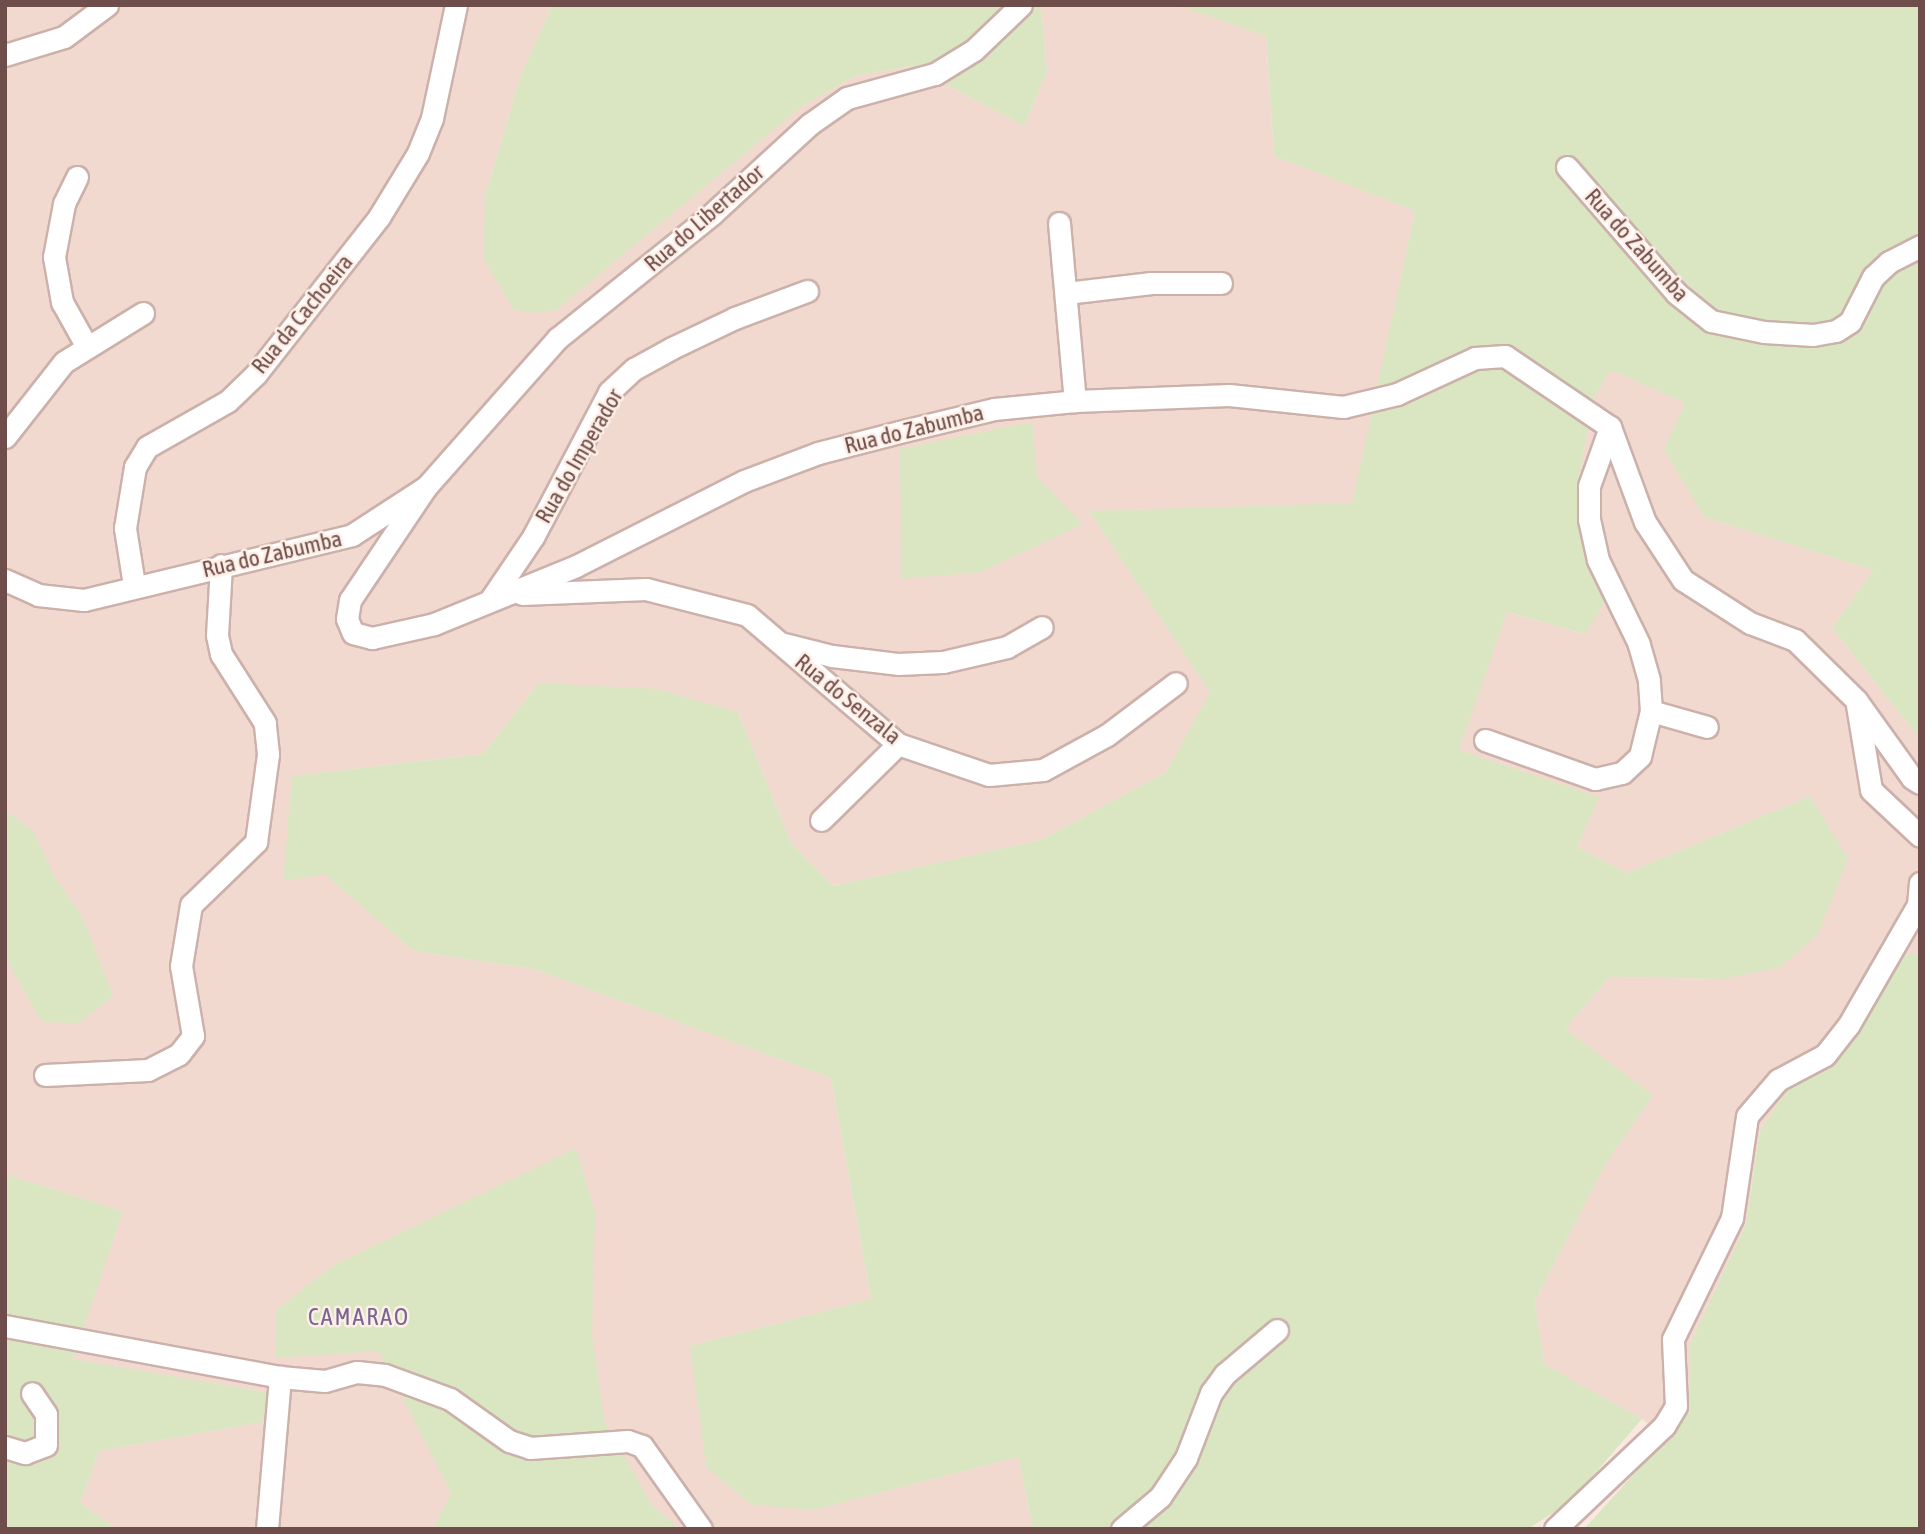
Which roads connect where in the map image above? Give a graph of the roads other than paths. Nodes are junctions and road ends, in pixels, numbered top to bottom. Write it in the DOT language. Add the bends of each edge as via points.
graph roads {
  1 [pos="107,5"];
  2 [pos="456,5"];
  3 [pos="1021,5"];
  4 [pos="5,55"];
  5 [pos="1566,167"];
  6 [pos="77,177"];
  7 [pos="1059,223"];
  8 [pos="1920,246"];
  9 [pos="1222,282"];
  10 [pos="807,292"];
  11 [pos="1066,293"];
  12 [pos="143,313"];
  13 [pos="86,345"];
  14 [pos="1075,401"];
  15 [pos="1610,427"];
  16 [pos="5,437"];
  17 [pos="426,486"];
  18 [pos="222,565"];
  19 [pos="5,580"];
  20 [pos="134,585"];
  21 [pos="499,596"];
  22 [pos="1042,627"];
  23 [pos="784,644"];
  24 [pos="1176,683"];
  25 [pos="1856,699"];
  26 [pos="1651,711"];
  27 [pos="1707,727"];
  28 [pos="1485,740"];
  29 [pos="898,744"];
  30 [pos="1920,783"];
  31 [pos="821,820"];
  32 [pos="1920,836"];
  33 [pos="1920,883"];
  34 [pos="45,1074"];
  35 [pos="5,1326"];
  36 [pos="1277,1330"];
  37 [pos="280,1377"];
  38 [pos="32,1393"];
  39 [pos="5,1447"];
  40 [pos="267,1529"];
  41 [pos="701,1529"];
  42 [pos="1122,1529"];
  43 [pos="1555,1529"];
  1 -- 4 [label="street" via="64,37"];
  2 -- 20 [label="street, Rua da Cachoeira" via="432,118 418,153 379,217 256,374 228,401 147,447 135,467 125,528"];
  3 -- 17 [label="street, Rua do Libertador" via="974,50 935,74 848,98 810,124 712,214 558,338"];
  5 -- 8 [label="street, Rua do Zabumba" via="1676,293 1711,321 1764,332 1813,335 1836,331 1850,322 1873,277 1889,262"];
  6 -- 13 [label="street" via="64,204 54,257 62,302"];
  7 -- 11 [label="street"];
  9 -- 11 [label="street" via="1152,283"];
  10 -- 21 [label="street, Rua do Imperador" via="735,318 672,348 634,369 609,392"];
  11 -- 14 [label="street"];
  12 -- 13 [label="street"];
  13 -- 16 [label="street" via="64,362"];
  14 -- 15 [label="street, Rua do Zabumba" via="1229,395 1343,407 1397,394 1489,354 1505,356"];
  14 -- 21 [label="street, Rua do Zabumba" via="994,410 818,453 744,481 576,566"];
  15 -- 25 [label="street" via="1645,522 1683,580 1750,623 1794,640"];
  15 -- 26 [label="street" via="1589,486 1589,519 1598,560 1639,644"];
  17 -- 18 [label="street, Rua do Zabumba" via="352,536"];
  17 -- 21 [label="street, Rua do Zabumba" via="350,600 347,619 353,633 372,638 403,633"];
  18 -- 20 [label="street, Rua do Zabumba"];
  18 -- 34 [label="street" via="217,635 221,654 265,723 268,754 256,842 191,905 181,966 193,1036 179,1054 148,1070"];
  19 -- 20 [label="street, Rua do Zabumba" via="38,595 85,600"];
  21 -- 23 [label="street, Rua do Senzala" via="646,589 747,615"];
  22 -- 23 [label="street" via="1007,647 943,662 898,664 832,656"];
  23 -- 29 [label="street, Rua do Senzala" via="803,667"];
  24 -- 29 [label="street, Rua do Senzala" via="1107,735 1043,770 989,775"];
  25 -- 30 [label="street"];
  25 -- 32 [label="street" via="1871,790"];
  26 -- 27 [label="street"];
  26 -- 28 [label="street" via="1648,736 1632,767 1594,779"];
  29 -- 31 [label="street"];
  33 -- 43 [label="street" via="1918,905 1848,1026 1825,1055 1778,1080 1747,1116 1732,1218 1673,1339 1676,1406 1664,1426"];
  35 -- 37 [label="street"];
  36 -- 42 [label="street" via="1225,1374 1212,1393 1186,1458 1160,1497"];
  37 -- 40 [label="street"];
  37 -- 41 [label="street" via="325,1381 357,1372 384,1375 450,1399 509,1441 530,1448 553,1450 605,1441 642,1446"];
  38 -- 39 [label="street" via="49,1427 46,1445 25,1453"];
}
